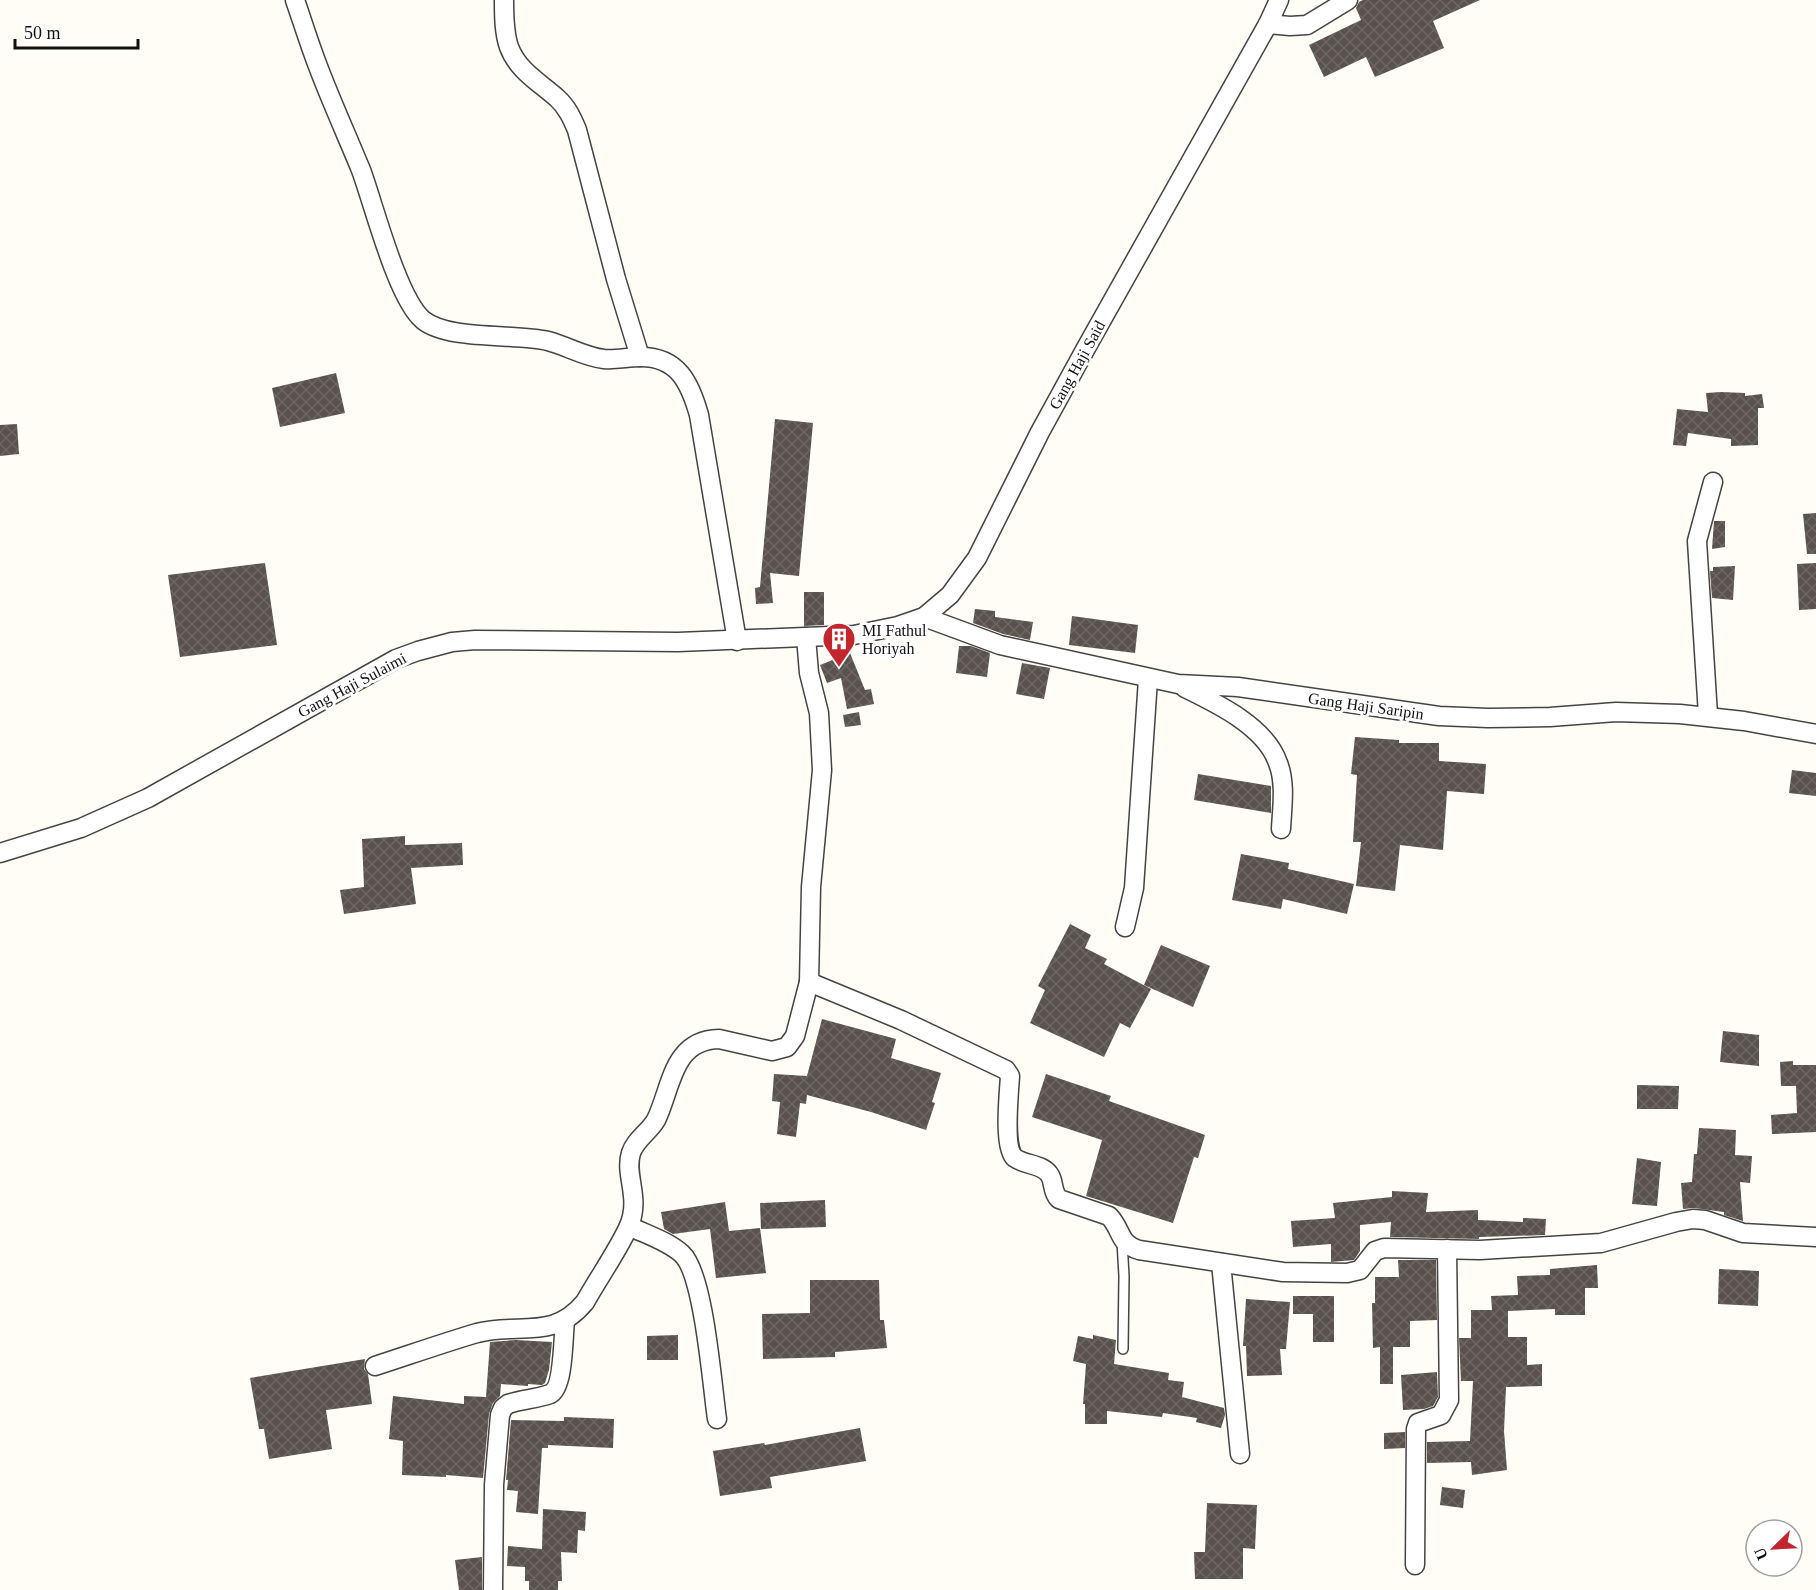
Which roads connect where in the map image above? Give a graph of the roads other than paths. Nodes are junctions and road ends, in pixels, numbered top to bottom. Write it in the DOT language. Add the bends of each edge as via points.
graph roads {
  1 [pos="295,0"];
  2 [pos="504,0"];
  3 [pos="1279,0"];
  4 [pos="1348,0"];
  5 [pos="1268,24"];
  6 [pos="640,357"];
  7 [pos="1713,482"];
  8 [pos="924,617"];
  9 [pos="806,637"];
  10 [pos="737,641"];
  11 [pos="1148,679"];
  12 [pos="1178,684"];
  13 [pos="1708,715"];
  14 [pos="1816,734"];
  15 [pos="1281,828"];
  16 [pos="0,853"];
  17 [pos="1125,927"];
  18 [pos="809,982"];
  19 [pos="629,1226"];
  20 [pos="1816,1237"];
  21 [pos="1122,1240"];
  22 [pos="1448,1250"];
  23 [pos="1221,1263"];
  24 [pos="565,1321"];
  25 [pos="1123,1349"];
  26 [pos="375,1366"];
  27 [pos="717,1419"];
  28 [pos="1240,1454"];
  29 [pos="1415,1564"];
  30 [pos="494,1590"];
  1 -- 6 [label="street" via="401,287 417,314 429,324 458,332 546,341 603,359"];
  2 -- 6 [label="street" via="508,46 527,75 569,111 578,130"];
  3 -- 5 [label="street, Gang Haji Said"];
  4 -- 5 [label="street" via="1307,25"];
  5 -- 8 [label="street, Gang Haji Said" via="1040,432 977,558 950,595"];
  6 -- 10 [label="street" via="660,358 676,368 694,396"];
  7 -- 13 [label="street" via="1697,541"];
  8 -- 9 [label="street, Gang Haji Said" via="854,635"];
  8 -- 11 [label="street, Gang Haji Saripin" via="1000,645"];
  9 -- 10 [label="street, Gang Haji Sulaimi"];
  9 -- 18 [label="street" via="820,723 822,770 811,887"];
  10 -- 16 [label="street, Gang Haji Sulaimi" via="475,640 418,651 359,679 148,798 81,828"];
  11 -- 12 [label="street, Gang Haji Saripin"];
  11 -- 17 [label="street" via="1134,888"];
  12 -- 13 [label="street, Gang Haji Saripin" via="1238,687 1439,716 1550,717 1616,712"];
  12 -- 15 [label="street" via="1262,735 1279,764"];
  13 -- 14 [label="street, Gang Haji Saripin"];
  18 -- 19 [label="street" via="795,1036 787,1047 772,1051 710,1039 684,1054 676,1065 655,1122 631,1153 635,1198"];
  18 -- 21 [label="street" via="1006,1070 1010,1076 1010,1152 1015,1158 1044,1169 1059,1199 1109,1216"];
  19 -- 24 [label="street" via="585,1302"];
  19 -- 27 [label="street" via="672,1247 690,1264 698,1287"];
  20 -- 22 [label="street" via="1743,1233 1693,1219 1601,1243"];
  21 -- 23 [label="street" via="1139,1250"];
  21 -- 25 [label="lane"];
  22 -- 23 [label="street" via="1380,1249 1360,1270 1347,1273 1283,1272"];
  22 -- 29 [label="street" via="1449,1400 1441,1415 1416,1429"];
  23 -- 28 [label="street"];
  24 -- 26 [label="street" via="535,1329 479,1333"];
  24 -- 30 [label="street" via="556,1389 508,1404 500,1415 494,1485"];
}
